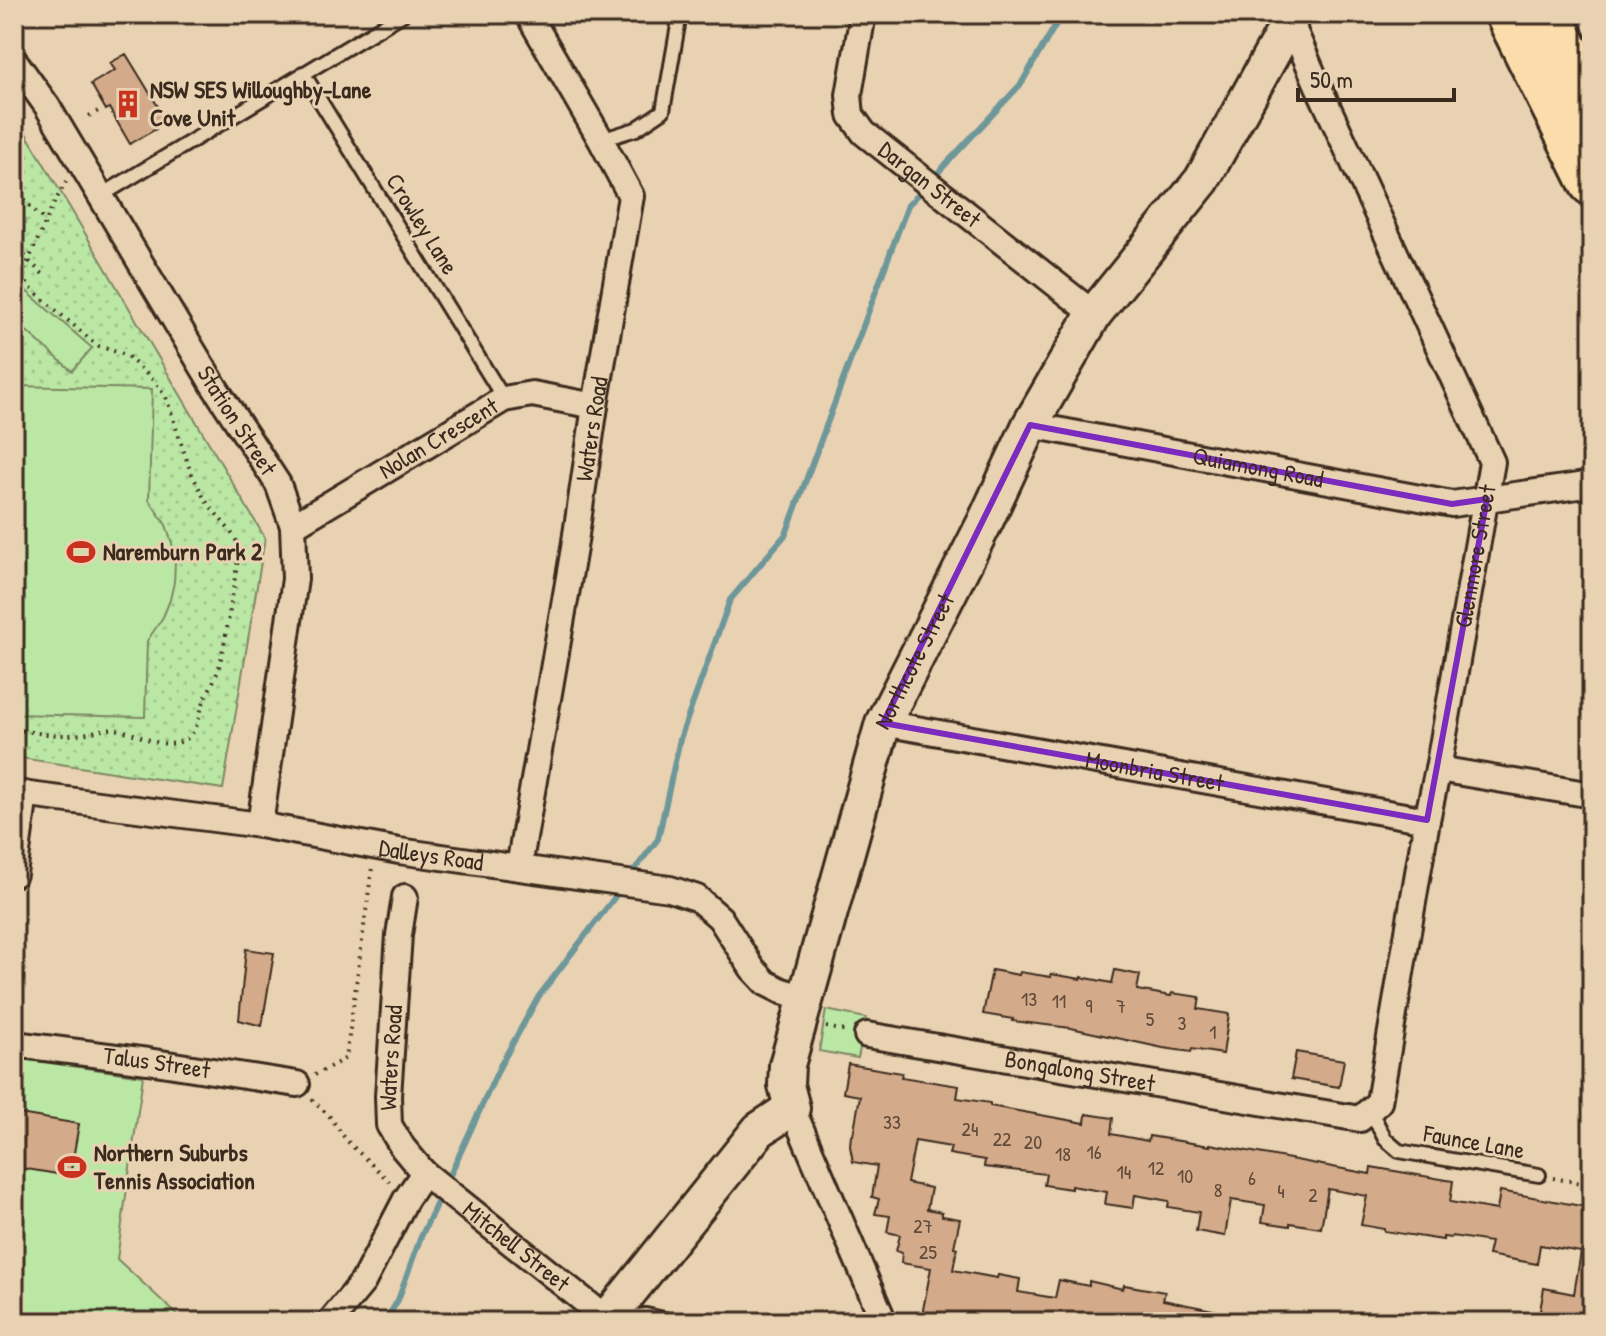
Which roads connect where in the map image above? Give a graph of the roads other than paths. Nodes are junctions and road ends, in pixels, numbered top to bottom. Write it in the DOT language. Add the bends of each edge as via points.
graph roads {
  1 [pos="403,14"];
  2 [pos="528,14"];
  3 [pos="680,14"];
  4 [pos="863,14"];
  5 [pos="1508,14"];
  6 [pos="1548,14"];
  7 [pos="1292,17"];
  8 [pos="14,60"];
  9 [pos="303,73"];
  10 [pos="1592,101"];
  11 [pos="601,140"];
  12 [pos="1592,183"];
  13 [pos="102,195"];
  14 [pos="1094,314"];
  15 [pos="504,399"];
  16 [pos="595,406"];
  17 [pos="1030,425"];
  18 [pos="1592,484"];
  19 [pos="1487,499"];
  20 [pos="293,526"];
  21 [pos="883,723"];
  22 [pos="1438,769"];
  23 [pos="20,793"];
  24 [pos="1592,795"];
  25 [pos="1427,820"];
  26 [pos="260,825"];
  27 [pos="519,867"];
  28 [pos="14,874"];
  29 [pos="405,897"];
  30 [pos="802,1010"];
  31 [pos="867,1035"];
  32 [pos="14,1044"];
  33 [pos="297,1084"];
  34 [pos="792,1108"];
  35 [pos="1365,1115"];
  36 [pos="424,1173"];
  37 [pos="1539,1175"];
  38 [pos="606,1321"];
  39 [pos="330,1322"];
  40 [pos="677,1322"];
  41 [pos="884,1322"];
  1 -- 9 [label="lane"];
  2 -- 11 [label="street, Waters Road"];
  3 -- 11 [label="lane" via="663,111 636,129"];
  4 -- 14 [label="street, Dargan Street" via="849,95 851,115 864,133"];
  5 -- 12 [label="highway"];
  6 -- 10 [label="highway"];
  7 -- 14 [label="street, Northcote Street" via="1202,180"];
  7 -- 19 [label="street, Glenmore Street" via="1318,86 1492,462"];
  8 -- 13 [label="street, Station Street"];
  9 -- 13 [label="lane"];
  9 -- 15 [label="lane, Crowley Lane"];
  11 -- 16 [label="street, Waters Road" via="631,196"];
  13 -- 20 [label="street, Station Street" via="278,484"];
  14 -- 17 [label="street, Northcote Street"];
  15 -- 16 [label="street, Nolan Crescent" via="532,394"];
  15 -- 20 [label="street, Nolan Crescent"];
  16 -- 27 [label="street, Waters Road"];
  17 -- 19 [label="street, Quiamong Road" via="1452,504"];
  17 -- 21 [label="street, Northcote Street"];
  18 -- 19 [label="street, Quiamong Road"];
  19 -- 22 [label="street, Glenmore Street"];
  20 -- 26 [label="street, Station Street" via="295,579"];
  21 -- 25 [label="street, Moonbria Street"];
  21 -- 30 [label="street, Northcote Street"];
  22 -- 24 [label="street"];
  22 -- 25 [label="street, Glenmore Street"];
  23 -- 26 [label="street, Dalleys Road"];
  23 -- 28 [label="street"];
  25 -- 35 [label="street, Glenmore Street" via="1379,1102"];
  26 -- 27 [label="street, Dalleys Road"];
  27 -- 30 [label="street, Dalleys Road" via="670,889 697,898 720,918 766,983"];
  29 -- 36 [label="street, Waters Road" via="389,1125"];
  30 -- 34 [label="street, Northcote Street" via="787,1065"];
  31 -- 35 [label="street, Bongalong Street"];
  32 -- 33 [label="street, Talus Street"];
  34 -- 38 [label="street" via="759,1130"];
  34 -- 41 [label="street"];
  35 -- 37 [label="lane, Faunce Lane" via="1399,1151"];
  36 -- 38 [label="street, Mitchell Street"];
  36 -- 39 [label="street" via="363,1282"];
  38 -- 40 [label="lane" via="646,1315"];
}
